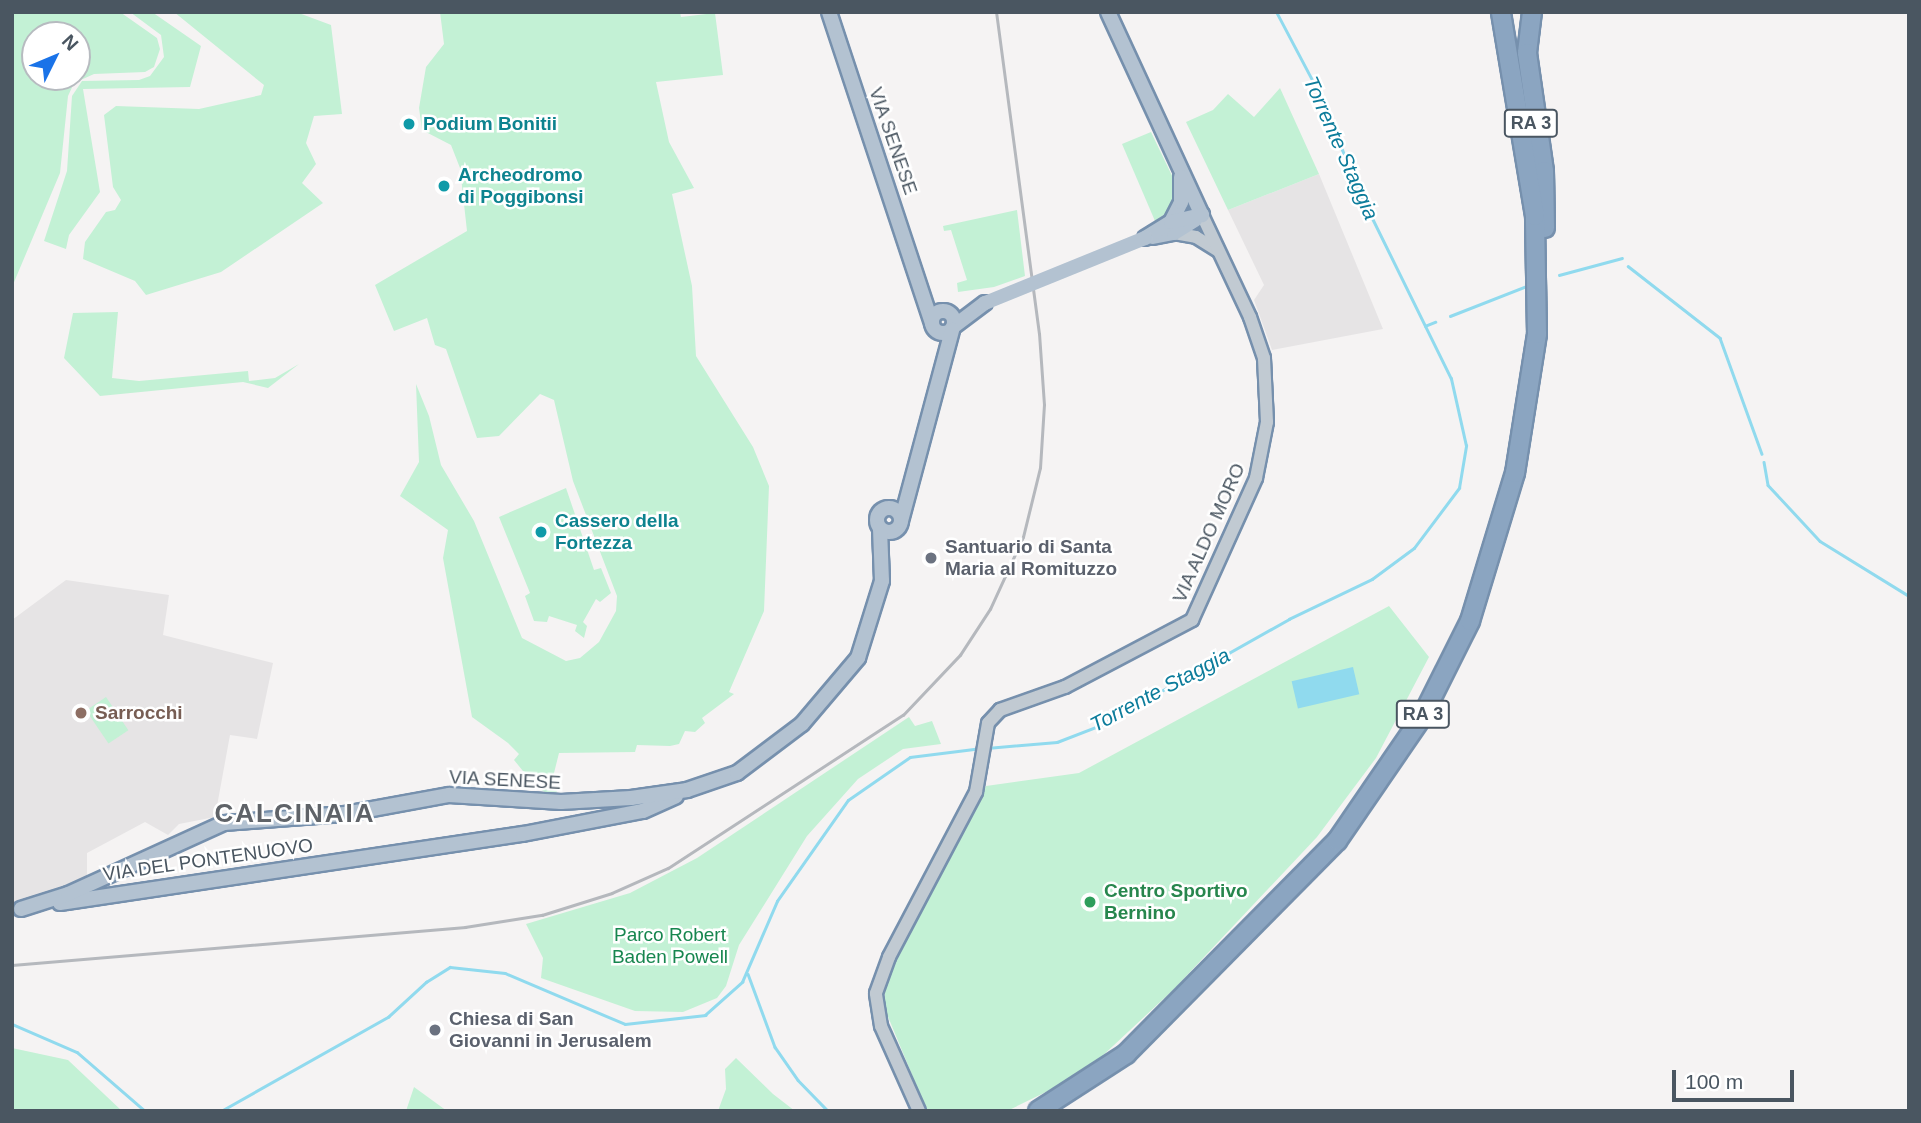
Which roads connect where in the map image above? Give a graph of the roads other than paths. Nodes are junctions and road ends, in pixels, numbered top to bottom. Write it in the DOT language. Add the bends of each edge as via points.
graph roads {
  1 [pos="829,12"];
  2 [pos="1108,12"];
  3 [pos="1490,12"];
  4 [pos="1501,12"];
  5 [pos="1511,12"];
  6 [pos="1532,12"];
  7 [pos="1181,172"];
  8 [pos="1530,176"];
  9 [pos="1202,215"];
  10 [pos="1172,227"];
  11 [pos="1545,235"];
  12 [pos="1219,251"];
  13 [pos="919,282"];
  14 [pos="950,320"];
  15 [pos="933,327"];
  16 [pos="942,373"];
  17 [pos="636,805"];
  18 [pos="105,877"];
  19 [pos="98,896"];
  20 [pos="17,910"];
  21 [pos="919,1111"];
  22 [pos="1038,1111"];
  23 [pos="1057,1111"];
  1 -- 13 [label="main road, VIA SENESE"];
  2 -- 7 [label="main road"];
  3 -- 8 [label="highway"];
  4 -- 8 [label="highway, RA 3"];
  5 -- 11 [label="highway, RA 3"];
  6 -- 11 [label="highway" via="1527,53 1545,179"];
  7 -- 9 [label="main road"];
  7 -- 10 [label="main road" via="1181,202"];
  8 -- 22 [label="highway, RA 3" via="1538,302 1528,407 1486,577 1450,663 1386,773 1337,841 1126,1054"];
  9 -- 10 [label="main road"];
  9 -- 12 [label="street, VIA ALDO MORO"];
  10 -- 12 [label="street"];
  10 -- 14 [label="main road, bridge"];
  11 -- 23 [label="highway, RA 3" via="1546,349 1525,475 1495,582 1429,723 1344,847 1290,905 1132,1061"];
  12 -- 21 [label="street, VIA ALDO MORO" via="1259,339 1268,414 1256,478 1200,608 1188,623 1055,692 995,713 984,735 974,797 888,957 877,988 879,1021"];
  13 -- 14 [label="main road, VIA SENESE"];
  13 -- 15 [label="main road, VIA SENESE"];
  14 -- 15 [label="main road" via="935,314"];
  14 -- 16 [label="main road, VIA SENESE"];
  15 -- 16 [label="main road, VIA SENESE"];
  16 -- 17 [label="main road, VIA SENESE" via="912,489 892,522 881,589 864,645 832,691 760,758 729,776"];
  17 -- 18 [label="main road, VIA SENESE" via="449,795 345,814 230,822"];
  17 -- 19 [label="main road, VIA DEL PONTENUOVO" via="487,839"];
  18 -- 19 [label="main road" via="94,888"];
  18 -- 20 [label="main road, VIA SENESE"];
  19 -- 20 [label="main road, VIA DEL PONTENUOVO"];
}
